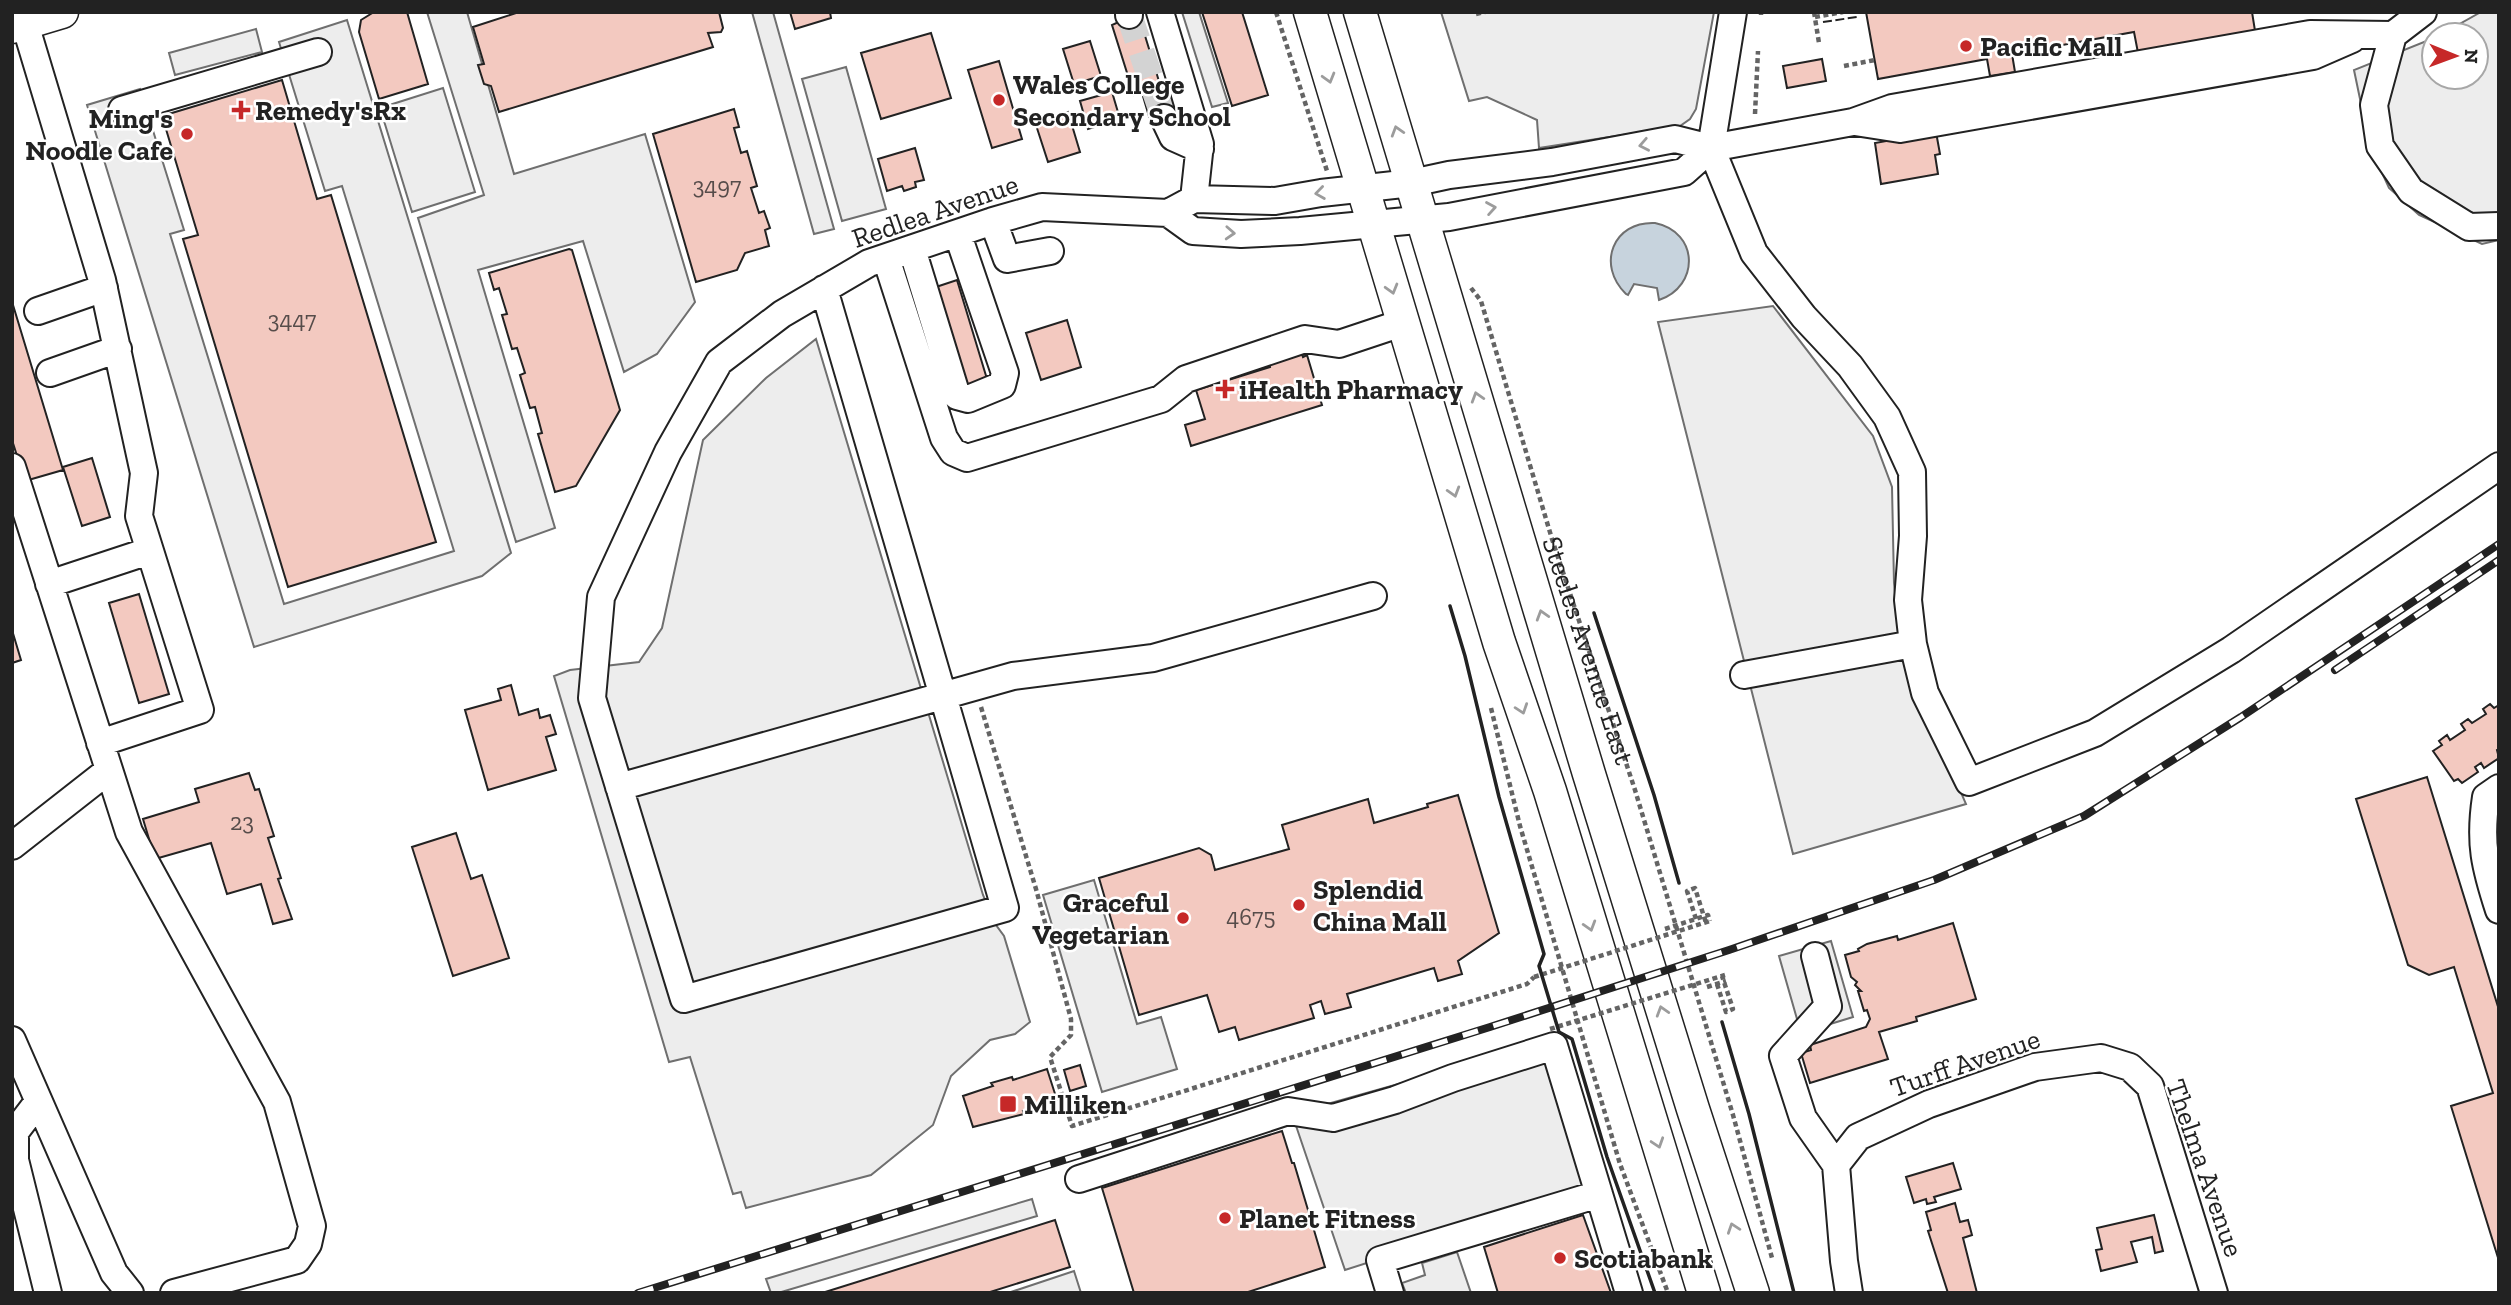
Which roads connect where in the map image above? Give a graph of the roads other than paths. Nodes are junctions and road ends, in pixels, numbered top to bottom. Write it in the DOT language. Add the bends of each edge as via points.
graph roads {
  1 [pos="62,12"];
  2 [pos="1160,12"];
  3 [pos="1310,12"];
  4 [pos="1360,12"];
  5 [pos="1733,12"];
  6 [pos="2423,12"];
  7 [pos="19,26"];
  8 [pos="2393,35"];
  9 [pos="318,52"];
  10 [pos="122,110"];
  11 [pos="1164,118"];
  12 [pos="1711,148"];
  13 [pos="1200,149"];
  14 [pos="1412,183"];
  15 [pos="1362,188"];
  16 [pos="1194,199"];
  17 [pos="1168,214"];
  18 [pos="1423,219"];
  19 [pos="993,221"];
  20 [pos="1373,223"];
  21 [pos="2499,226"];
  22 [pos="958,235"];
  23 [pos="912,249"];
  24 [pos="1050,251"];
  25 [pos="886,258"];
  26 [pos="104,288"];
  27 [pos="824,289"];
  28 [pos="38,311"];
  29 [pos="1402,323"];
  30 [pos="118,349"];
  31 [pos="50,373"];
  32 [pos="2499,466"];
  33 [pos="12,467"];
  34 [pos="149,551"];
  35 [pos="48,584"];
  36 [pos="1373,596"];
  37 [pos="1913,644"];
  38 [pos="1744,675"];
  39 [pos="943,695"];
  40 [pos="100,743"];
  41 [pos="109,770"];
  42 [pos="619,787"];
  43 [pos="2499,788"];
  44 [pos="12,846"];
  45 [pos="2499,911"];
  46 [pos="1815,956"];
  47 [pos="12,1040"];
  48 [pos="2130,1068"];
  49 [pos="38,1102"];
  50 [pos="1836,1165"];
  51 [pos="1079,1179"];
  52 [pos="1599,1194"];
  53 [pos="48,1293"];
  54 [pos="130,1293"];
  55 [pos="174,1293"];
  56 [pos="1390,1293"];
  57 [pos="1629,1293"];
  58 [pos="1704,1293"];
  59 [pos="1753,1293"];
  60 [pos="1849,1293"];
  61 [pos="2214,1293"];
  1 -- 7 [label="main road"];
  2 -- 13 [label="street"];
  3 -- 15 [label="main road, one-way"];
  14 -- 4 [label="main road, Steeles Avenue East, one-way"];
  5 -- 12 [label="street"];
  6 -- 8 [label="street"];
  7 -- 26 [label="street"];
  8 -- 12 [label="street" via="2311,34 1892,108 1853,122"];
  8 -- 21 [label="street" via="2374,105 2380,146 2411,191 2469,227"];
  9 -- 10 [label="street"];
  11 -- 13 [label="street" via="1173,137"];
  12 -- 14 [label="street, one-way" via="1675,139"];
  18 -- 12 [label="street, Redlea Avenue, one-way" via="1684,172"];
  12 -- 37 [label="street" via="1754,253 1880,407 1912,472 1909,600"];
  13 -- 16 [label="street"];
  14 -- 15 [label="street"];
  14 -- 18 [label="main road, Steeles Avenue East"];
  15 -- 16 [label="street, one-way" via="1275,201"];
  15 -- 20 [label="main road"];
  16 -- 17 [label="street"];
  17 -- 19 [label="street, Redlea Avenue" via="1042,207"];
  17 -- 20 [label="street, Redlea Avenue, one-way" via="1193,231 1229,233"];
  18 -- 20 [label="street, Redlea Avenue"];
  59 -- 18 [label="main road, Steeles Avenue East, one-way" via="1589,774"];
  19 -- 22 [label="street, Redlea Avenue"];
  19 -- 24 [label="street" via="1007,259"];
  20 -- 29 [label="main road, one-way"];
  22 -- 23 [label="street, Redlea Avenue"];
  22 -- 23 [label="street" via="1005,373 1002,385 968,399 957,396"];
  23 -- 25 [label="street, Redlea Avenue"];
  25 -- 27 [label="street, Redlea Avenue"];
  25 -- 29 [label="street" via="944,438 953,452 967,458 1161,399 1186,379 1305,339 1339,344"];
  26 -- 28 [label="street"];
  26 -- 30 [label="street"];
  27 -- 39 [label="street"];
  27 -- 42 [label="street, Redlea Avenue" via="719,362 668,452 601,597 592,698"];
  29 -- 58 [label="main road, one-way"];
  30 -- 31 [label="street"];
  30 -- 34 [label="street" via="144,473 139,516"];
  32 -- 37 [label="street" via="2254,635 2095,733 1969,782 1925,693"];
  33 -- 35 [label="street"];
  34 -- 35 [label="street"];
  34 -- 40 [label="street" via="200,710"];
  35 -- 40 [label="street"];
  36 -- 39 [label="street" via="1153,658 1013,676"];
  37 -- 38 [label="street"];
  39 -- 42 [label="street"];
  39 -- 42 [label="street, Redlea Avenue" via="1005,908 720,989 684,999"];
  40 -- 41 [label="street"];
  41 -- 44 [label="street"];
  41 -- 55 [label="street" via="130,832 277,1102 312,1226 308,1244 297,1260"];
  43 -- 45 [label="street" via="2486,797 2481,827 2484,865"];
  46 -- 50 [label="street" via="1828,1006 1783,1056 1803,1118"];
  47 -- 49 [label="street"];
  48 -- 50 [label="street, Turff Avenue" via="2101,1058 2035,1067 1930,1104 1858,1137"];
  48 -- 61 [label="street, Thelma Avenue" via="2150,1086"];
  49 -- 53 [label="street" via="15,1132 15,1160"];
  49 -- 54 [label="street" via="114,1273"];
  50 -- 60 [label="street"];
  51 -- 52 [label="street" via="1288,1111 1333,1118 1554,1046"];
  52 -- 56 [label="street" via="1380,1261"];
  52 -- 57 [label="street"];
}
